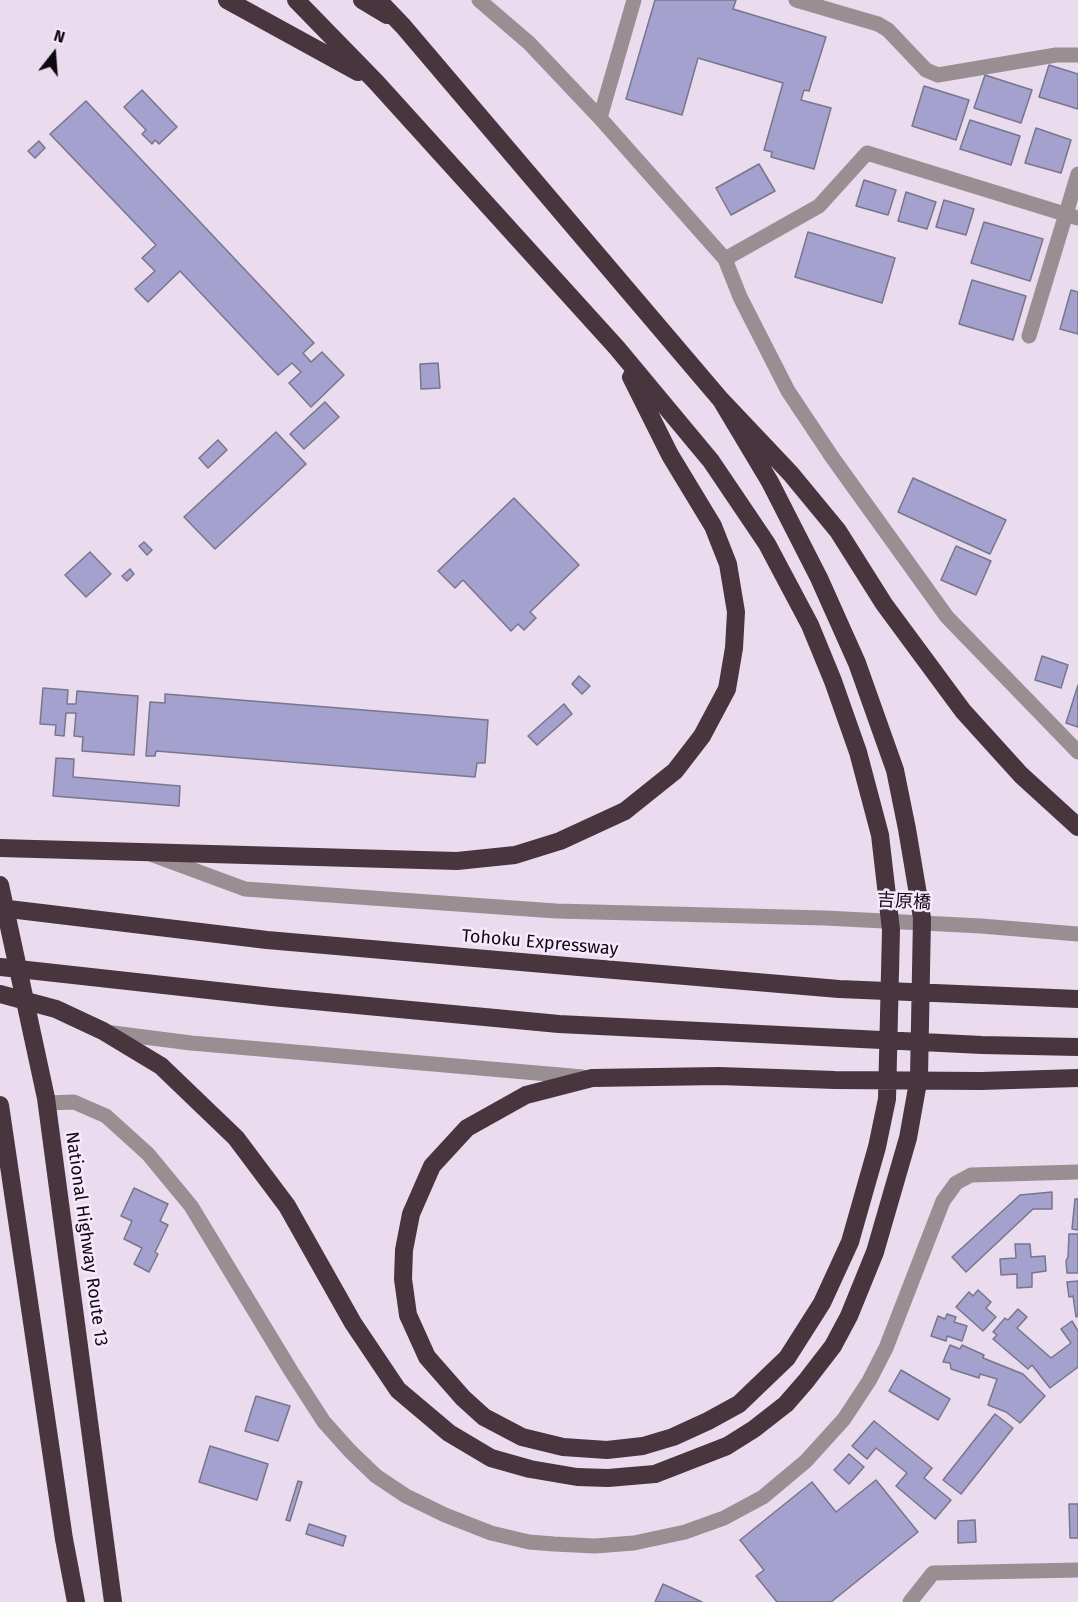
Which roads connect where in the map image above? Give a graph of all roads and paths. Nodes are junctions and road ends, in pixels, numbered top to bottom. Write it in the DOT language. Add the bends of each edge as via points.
graph roads {
  1 [pos="227,0"];
  2 [pos="296,0"];
  3 [pos="362,0"];
  4 [pos="378,0"];
  5 [pos="479,0"];
  6 [pos="634,0"];
  7 [pos="796,0"];
  8 [pos="403,26"];
  9 [pos="1078,55"];
  10 [pos="376,82"];
  11 [pos="600,118"];
  12 [pos="1078,174"];
  13 [pos="1072,216"];
  14 [pos="725,258"];
  15 [pos="1029,336"];
  16 [pos="617,348"];
  17 [pos="722,400"];
  18 [pos="1078,752"];
  19 [pos="1078,827"];
  20 [pos="0,848"];
  21 [pos="148,853"];
  22 [pos="0,885"];
  23 [pos="0,908"];
  24 [pos="1078,934"];
  25 [pos="0,967"];
  26 [pos="0,994"];
  27 [pos="1078,999"];
  28 [pos="103,1031"];
  29 [pos="1078,1047"];
  30 [pos="592,1078"];
  31 [pos="1078,1078"];
  32 [pos="47,1103"];
  33 [pos="0,1105"];
  34 [pos="1078,1172"];
  35 [pos="1078,1570"];
  36 [pos="76,1602"];
  37 [pos="113,1602"];
  38 [pos="910,1602"];
  1 -- 10 [label="highway"];
  2 -- 10 [label="highway"];
  3 -- 8 [label="highway"];
  4 -- 8 [label="highway"];
  5 -- 11 [label="street" via="529,43"];
  6 -- 11 [label="street"];
  7 -- 9 [label="street" via="878,24 926,70 938,75"];
  8 -- 17 [label="highway"];
  10 -- 16 [label="highway"];
  11 -- 14 [label="street"];
  12 -- 13 [label="street"];
  13 -- 14 [label="street" via="867,153 819,206"];
  13 -- 15 [label="street"];
  14 -- 18 [label="street" via="740,297 788,391 832,457 947,617"];
  16 -- 21 [label="highway" via="670,455 713,526 728,564 736,612 727,689 702,736 675,771 625,811 560,841 514,855 457,861"];
  16 -- 30 [label="highway" via="711,461 767,544 810,625 858,752 880,835 891,930 887,1099 850,1242 822,1303 787,1358 739,1404 673,1437 644,1446 608,1450 563,1447 522,1437 484,1417 426,1357 408,1315 403,1279 411,1214 432,1166 467,1128 526,1095"];
  17 -- 19 [label="highway" via="838,531 884,604 963,711 1021,775"];
  17 -- 28 [label="highway" via="770,482 857,663 895,770 922,918 919,1077 908,1138 874,1252 849,1316 833,1346 786,1404 727,1446 655,1474 577,1477 490,1458 449,1433 398,1390 353,1323 287,1206 236,1138 161,1065"];
  20 -- 21 [label="highway"];
  21 -- 24 [label="street, 吉原橋" via="245,889 556,911 825,918"];
  22 -- 32 [label="highway, National Highway Route 13"];
  23 -- 27 [label="highway, Tohoku Expressway" via="267,940 839,989"];
  25 -- 29 [label="highway" via="559,1024"];
  26 -- 28 [label="highway" via="56,1009"];
  28 -- 30 [label="street" via="191,1043"];
  30 -- 31 [label="highway"];
  32 -- 34 [label="street" via="74,1102 106,1116 148,1154 191,1206 324,1422 376,1476 445,1515 491,1533 554,1544 634,1543 675,1534 724,1518 763,1497 806,1461 844,1419 869,1381 886,1348 943,1201 956,1183 971,1175"];
  32 -- 37 [label="highway, National Highway Route 13"];
  33 -- 36 [label="highway"];
  35 -- 38 [label="street" via="933,1573"];
}
